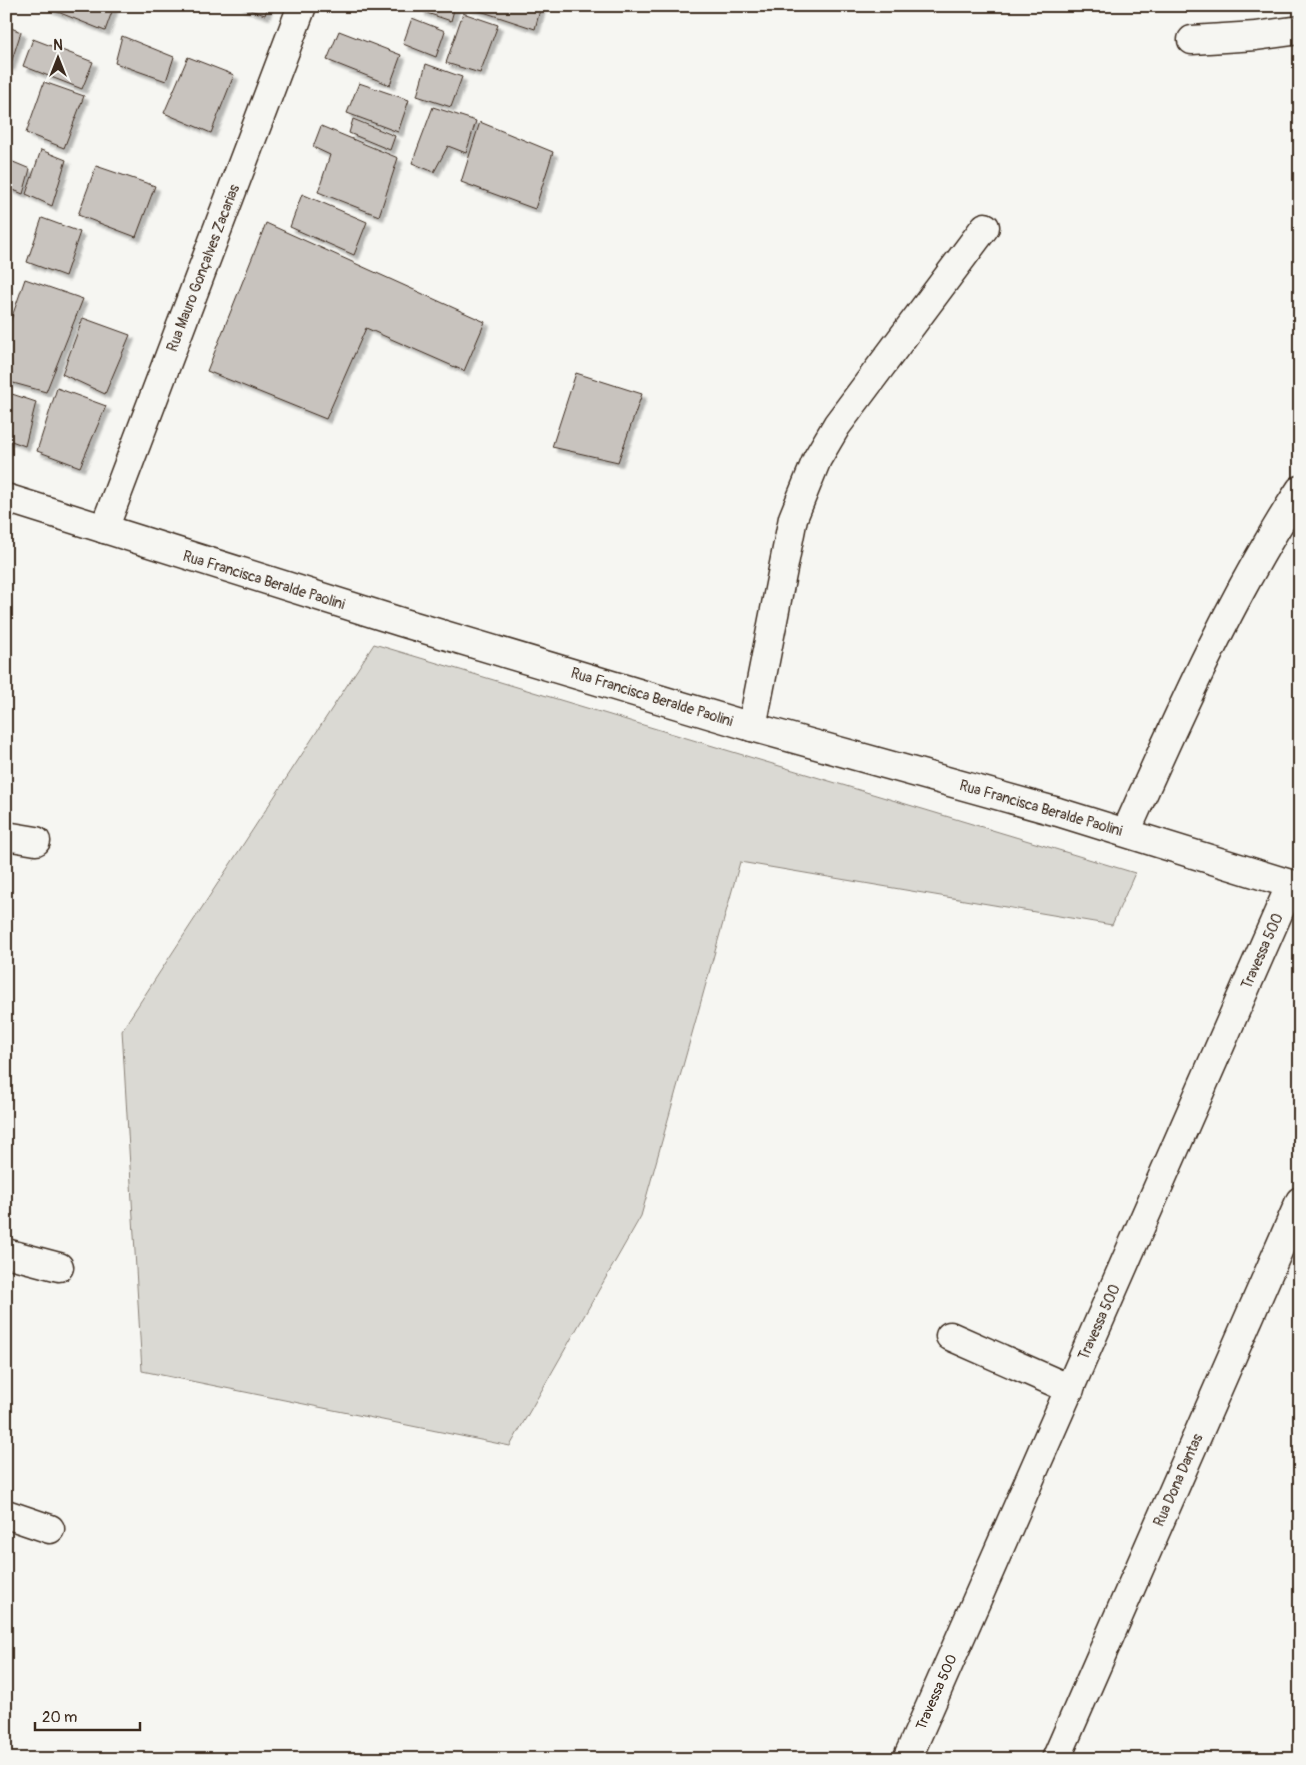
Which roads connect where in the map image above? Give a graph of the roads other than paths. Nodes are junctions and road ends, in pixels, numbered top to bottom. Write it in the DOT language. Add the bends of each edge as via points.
graph roads {
  1 [pos="302,6"];
  2 [pos="1300,30"];
  3 [pos="1192,40"];
  4 [pos="985,228"];
  5 [pos="1300,490"];
  6 [pos="6,498"];
  7 [pos="104,529"];
  8 [pos="752,727"];
  9 [pos="1126,832"];
  10 [pos="6,836"];
  11 [pos="36,841"];
  12 [pos="1296,886"];
  13 [pos="1300,1201"];
  14 [pos="6,1253"];
  15 [pos="59,1266"];
  16 [pos="950,1336"];
  17 [pos="1070,1389"];
  18 [pos="6,1514"];
  19 [pos="50,1529"];
  20 [pos="907,1759"];
  21 [pos="1056,1759"];
  1 -- 7 [label="street, Rua Mauro Gonçalves Zacarias"];
  2 -- 3 [label="street"];
  4 -- 8 [label="street" via="837,425 817,459 794,518"];
  5 -- 9 [label="street" via="1278,523 1226,618"];
  6 -- 7 [label="street, Rua Francisca Beralde Paolini"];
  7 -- 8 [label="street, Rua Francisca Beralde Paolini"];
  8 -- 9 [label="street, Rua Francisca Beralde Paolini"];
  9 -- 12 [label="street, Rua Francisca Beralde Paolini"];
  10 -- 11 [label="street"];
  12 -- 17 [label="street, Travessa 500"];
  13 -- 21 [label="street, Rua Dona Dantas"];
  14 -- 15 [label="street"];
  16 -- 17 [label="street"];
  17 -- 20 [label="street, Travessa 500"];
  18 -- 19 [label="street"];
}
